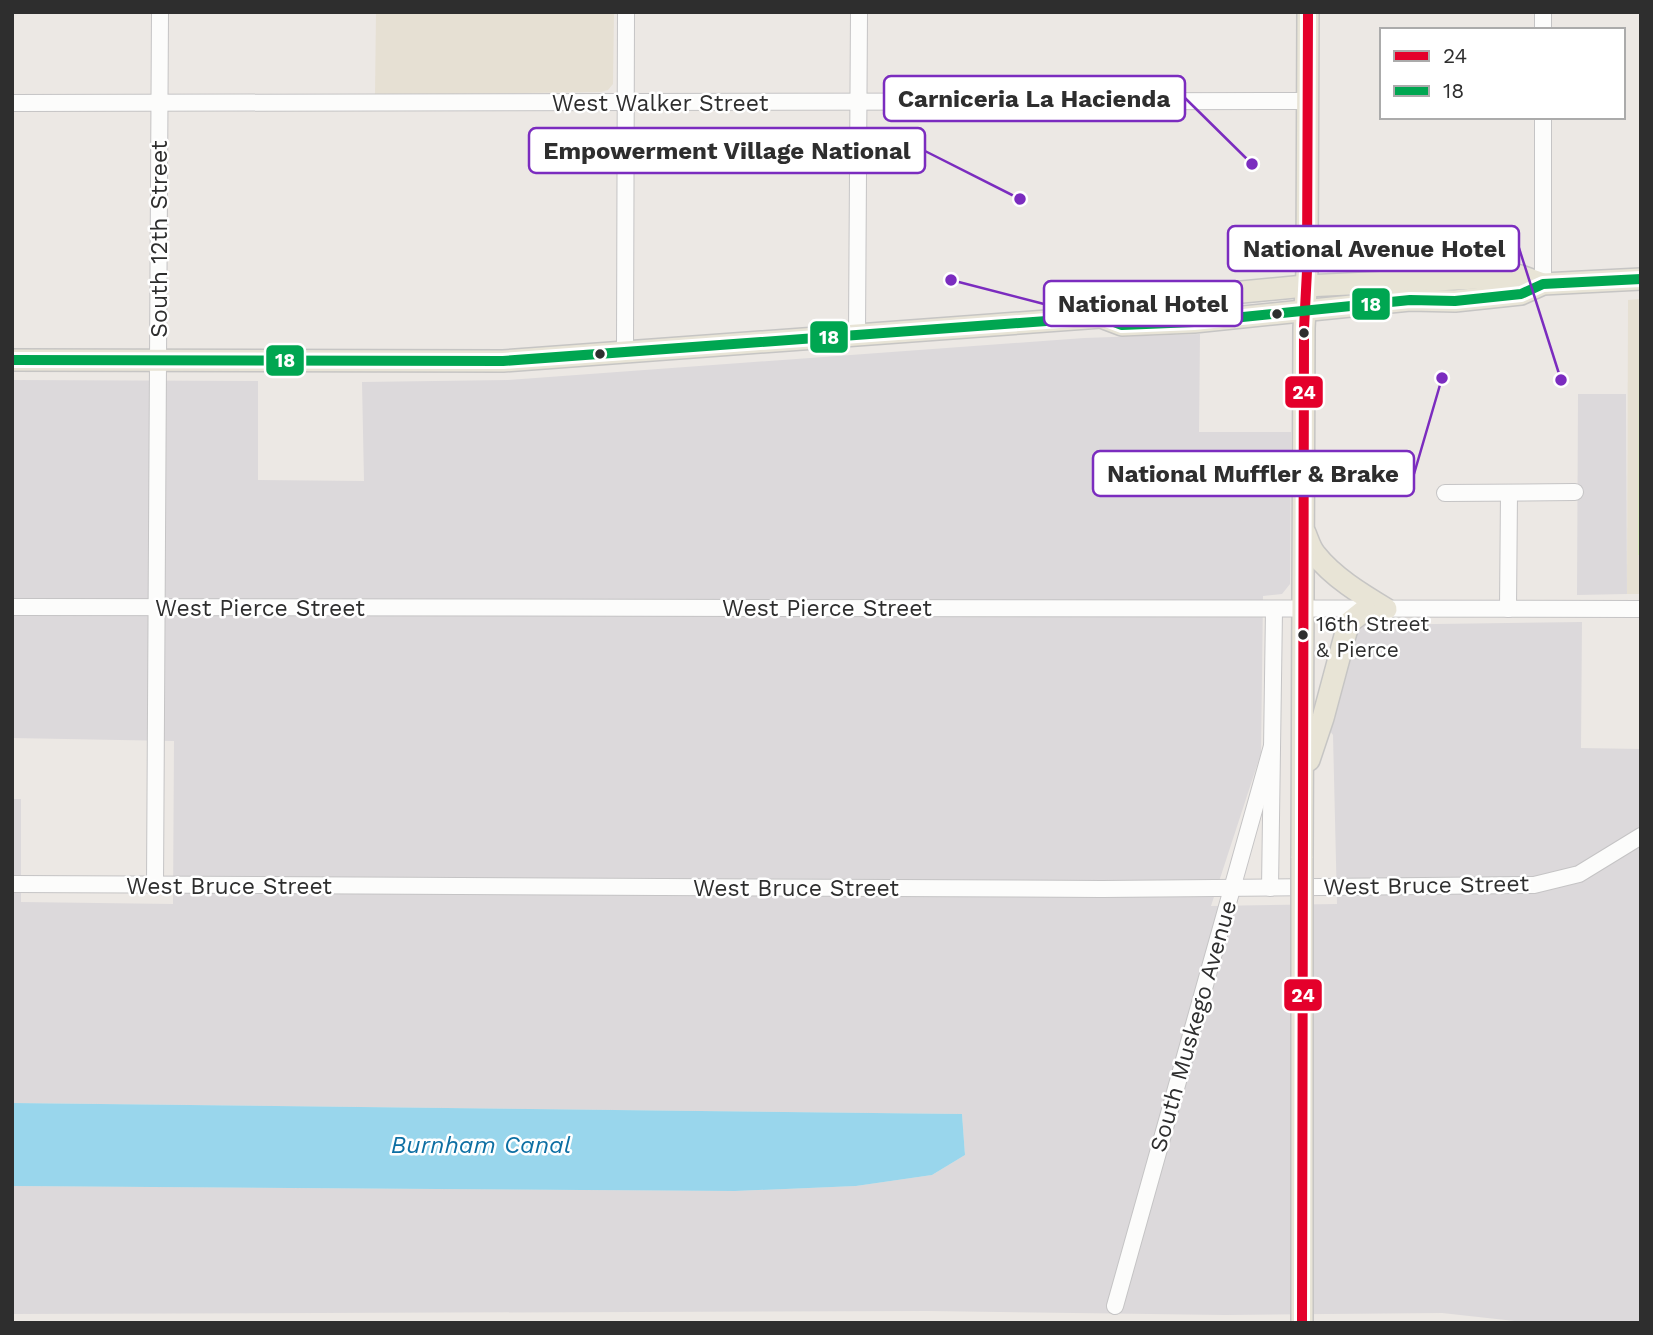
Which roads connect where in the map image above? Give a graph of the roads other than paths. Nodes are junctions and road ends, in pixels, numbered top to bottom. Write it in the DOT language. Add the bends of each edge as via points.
graph roads {
  1 [pos="160,12"];
  2 [pos="626,12"];
  3 [pos="859,12"];
  4 [pos="1308,12"];
  5 [pos="1308,100"];
  6 [pos="159,102"];
  7 [pos="858,102"];
  8 [pos="12,103"];
  9 [pos="626,103"];
  10 [pos="1543,119"];
  11 [pos="1641,278"];
  12 [pos="1543,284"];
  13 [pos="1305,286"];
  14 [pos="1410,290"];
  15 [pos="1195,295"];
  16 [pos="1304,311"];
  17 [pos="1101,317"];
  18 [pos="1195,322"];
  19 [pos="857,334"];
  20 [pos="625,351"];
  21 [pos="12,360"];
  22 [pos="159,361"];
  23 [pos="1575,492"];
  24 [pos="1445,493"];
  25 [pos="1509,493"];
  26 [pos="1304,532"];
  27 [pos="12,607"];
  28 [pos="157,608"];
  29 [pos="1386,609"];
  30 [pos="1508,609"];
  31 [pos="1641,609"];
  32 [pos="1274,610"];
  33 [pos="1304,610"];
  34 [pos="1364,610"];
  35 [pos="1272,747"];
  36 [pos="1303,778"];
  37 [pos="1641,836"];
  38 [pos="12,884"];
  39 [pos="155,886"];
  40 [pos="1232,888"];
  41 [pos="1270,888"];
  42 [pos="1115,1306"];
  43 [pos="1302,1323"];
  1 -- 6 [label="street, South 12th Street"];
  2 -- 9 [label="street"];
  3 -- 7 [label="street"];
  4 -- 5 [label="main road"];
  5 -- 7 [label="street, West Walker Street"];
  5 -- 13 [label="main road"];
  6 -- 8 [label="street, West Walker Street"];
  6 -- 9 [label="street, West Walker Street"];
  6 -- 22 [label="street, South 12th Street"];
  7 -- 9 [label="street, West Walker Street"];
  7 -- 19 [label="street"];
  9 -- 20 [label="street"];
  10 -- 12 [label="street"];
  11 -- 12 [label="main road"];
  12 -- 14 [label="main road" via="1521,276"];
  13 -- 14 [label="main road"];
  13 -- 15 [label="main road"];
  13 -- 16 [label="main road"];
  14 -- 16 [label="main road"];
  15 -- 17 [label="main road" via="1117,306"];
  15 -- 18 [label="main road"];
  16 -- 18 [label="main road"];
  16 -- 26 [label="main road"];
  17 -- 18 [label="main road" via="1122,325"];
  17 -- 19 [label="main road"];
  19 -- 20 [label="main road"];
  20 -- 22 [label="main road" via="503,361"];
  21 -- 22 [label="main road"];
  22 -- 28 [label="street, South 12th Street"];
  23 -- 25 [label="street"];
  24 -- 25 [label="street"];
  25 -- 30 [label="street"];
  26 -- 29 [label="main road" via="1313,552 1361,594"];
  26 -- 33 [label="main road"];
  27 -- 28 [label="street, West Pierce Street"];
  28 -- 32 [label="street, West Pierce Street"];
  28 -- 39 [label="street, South 12th Street"];
  29 -- 30 [label="street, West Pierce Street"];
  29 -- 34 [label="street, West Pierce Street"];
  30 -- 31 [label="street, West Pierce Street"];
  32 -- 33 [label="street, West Pierce Street"];
  32 -- 35 [label="street, South Muskego Avenue"];
  33 -- 34 [label="street, West Pierce Street"];
  33 -- 36 [label="main road"];
  34 -- 36 [label="main road" via="1346,632"];
  35 -- 40 [label="street, South Muskego Avenue"];
  35 -- 41 [label="street, South Muskego Avenue"];
  36 -- 43 [label="main road, bridge"];
  37 -- 41 [label="street, West Bruce Street" via="1579,874 1534,885"];
  38 -- 39 [label="street, West Bruce Street"];
  39 -- 40 [label="street, West Bruce Street"];
  40 -- 41 [label="street, West Bruce Street"];
  40 -- 42 [label="street, South Muskego Avenue"];
}
